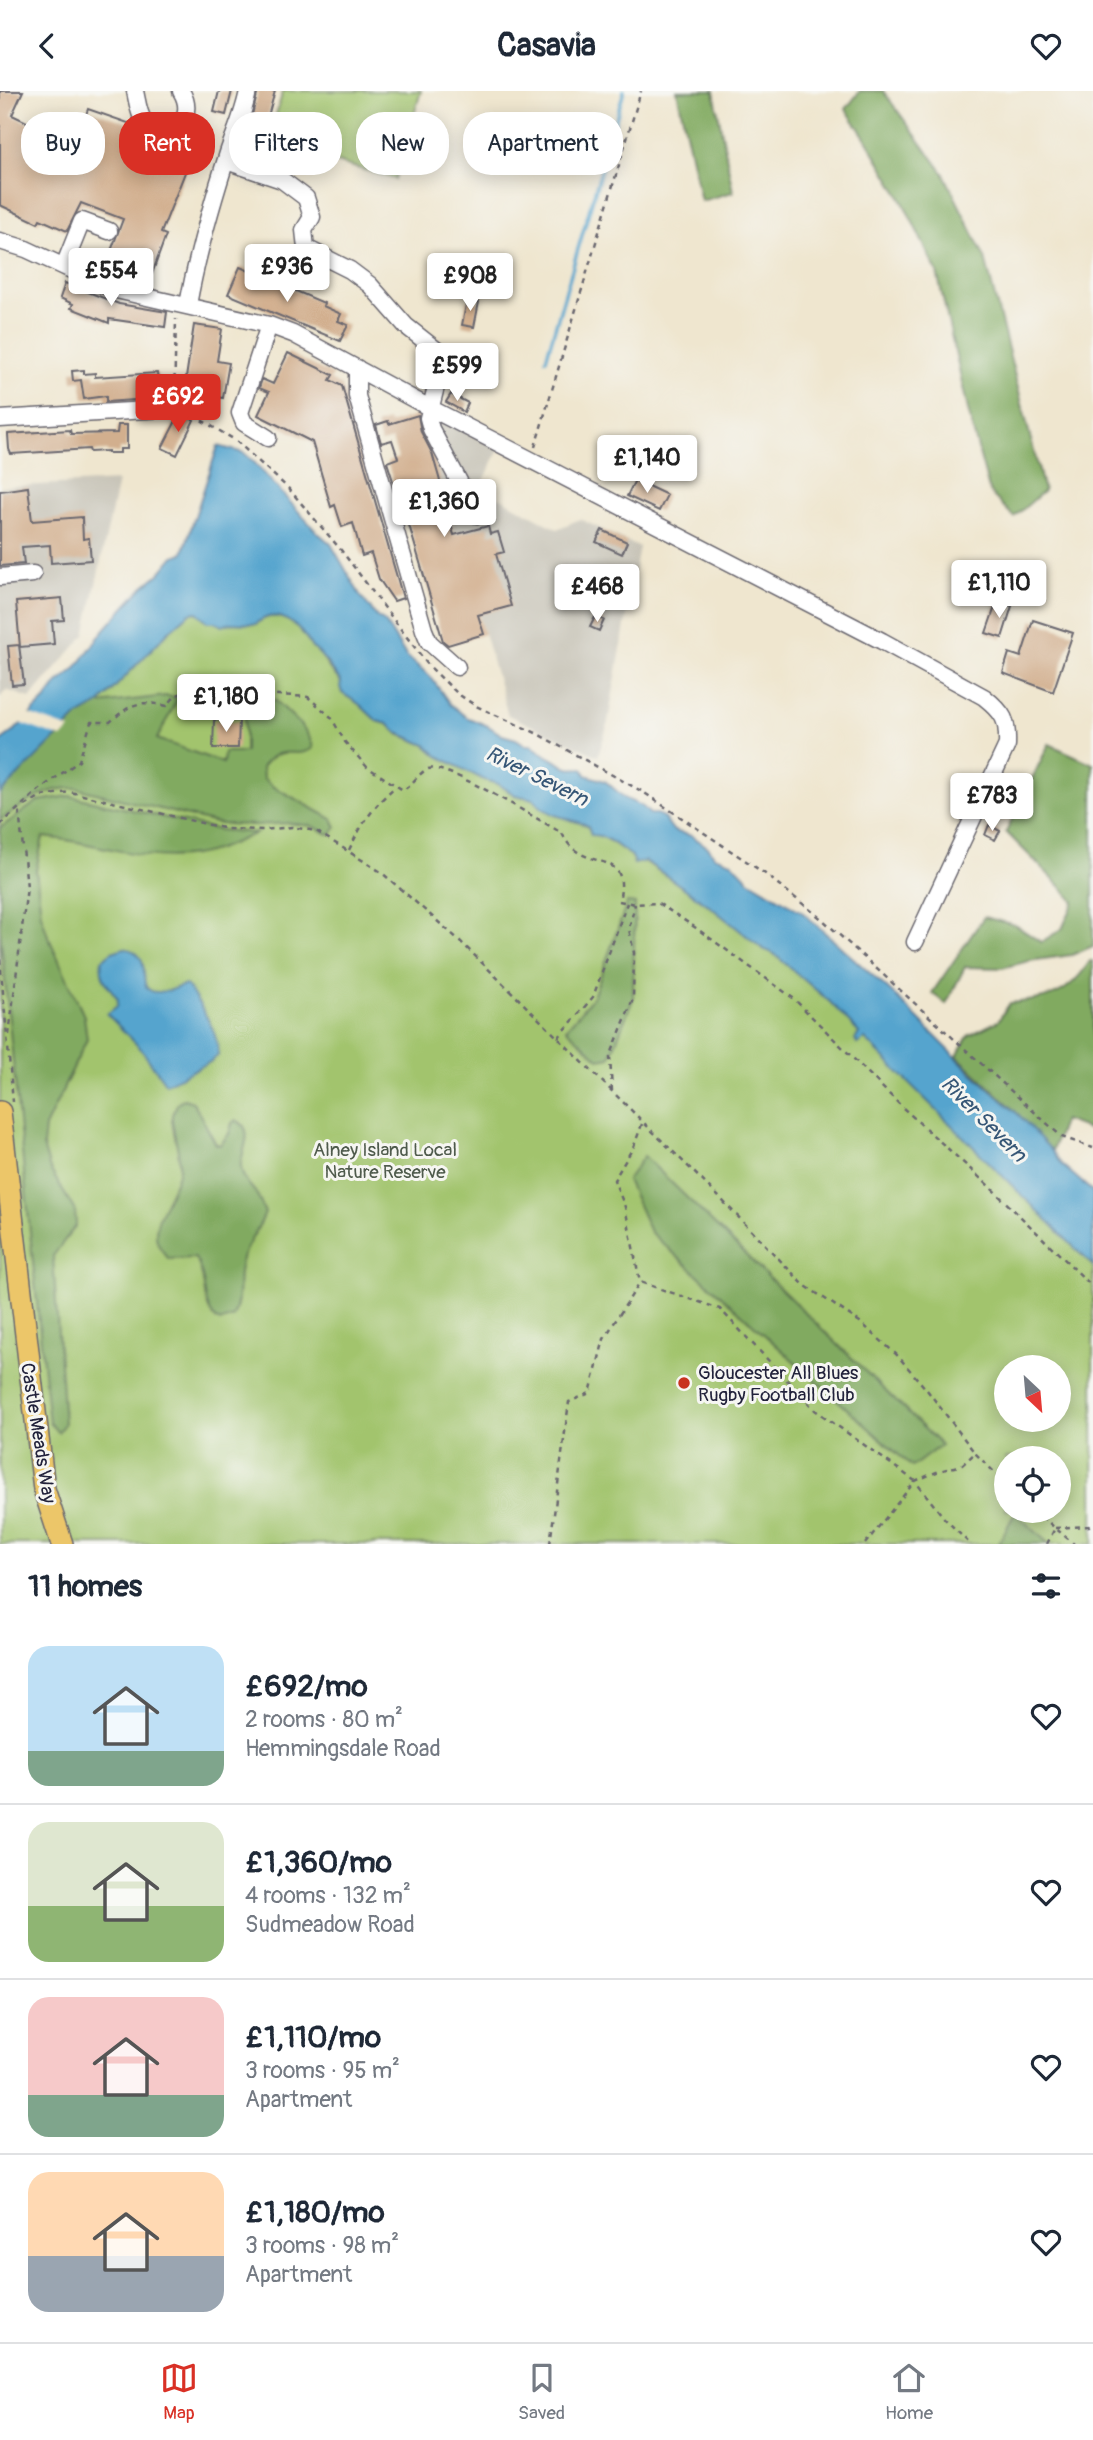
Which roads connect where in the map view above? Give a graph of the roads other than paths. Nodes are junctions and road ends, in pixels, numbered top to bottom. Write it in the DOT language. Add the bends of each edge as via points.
graph roads {
  1 [pos="135,91"];
  2 [pos="181,91"];
  3 [pos="248,91"];
  4 [pos="226,161"];
  5 [pos="109,231"];
  6 [pos="0,241"];
  7 [pos="64,266"];
  8 [pos="182,304"];
  9 [pos="269,325"];
  10 [pos="357,368"];
  11 [pos="430,408"];
  12 [pos="163,409"];
  13 [pos="0,419"];
  14 [pos="268,438"];
  15 [pos="477,515"];
  16 [pos="33,574"];
  17 [pos="0,577"];
  18 [pos="457,667"];
  19 [pos="915,942"];
  20 [pos="0,1112"];
  21 [pos="1,1135"];
  22 [pos="62,1544"];
  1 -- 2 [label="street" via="141,119 165,133 184,120 188,108"];
  3 -- 4 [label="street"];
  4 -- 8 [label="street"];
  4 -- 11 [label="street" via="282,180 306,198 312,217 304,230 306,248 370,285 406,326 444,356"];
  5 -- 7 [label="street" via="82,221"];
  6 -- 7 [label="street"];
  7 -- 8 [label="street" via="112,289"];
  8 -- 9 [label="street"];
  9 -- 10 [label="street"];
  9 -- 14 [label="street" via="240,413 244,423"];
  10 -- 11 [label="street"];
  10 -- 18 [label="street" via="357,396 424,630 429,642"];
  11 -- 15 [label="street" via="430,429"];
  11 -- 19 [label="street" via="882,641 997,708 1007,726 1007,745"];
  12 -- 13 [label="street"];
  16 -- 17 [label="street"];
  20 -- 21 [label="main road, Castle Meads Way"];
  21 -- 22 [label="main road, Castle Meads Way" via="44,1489"];
}
